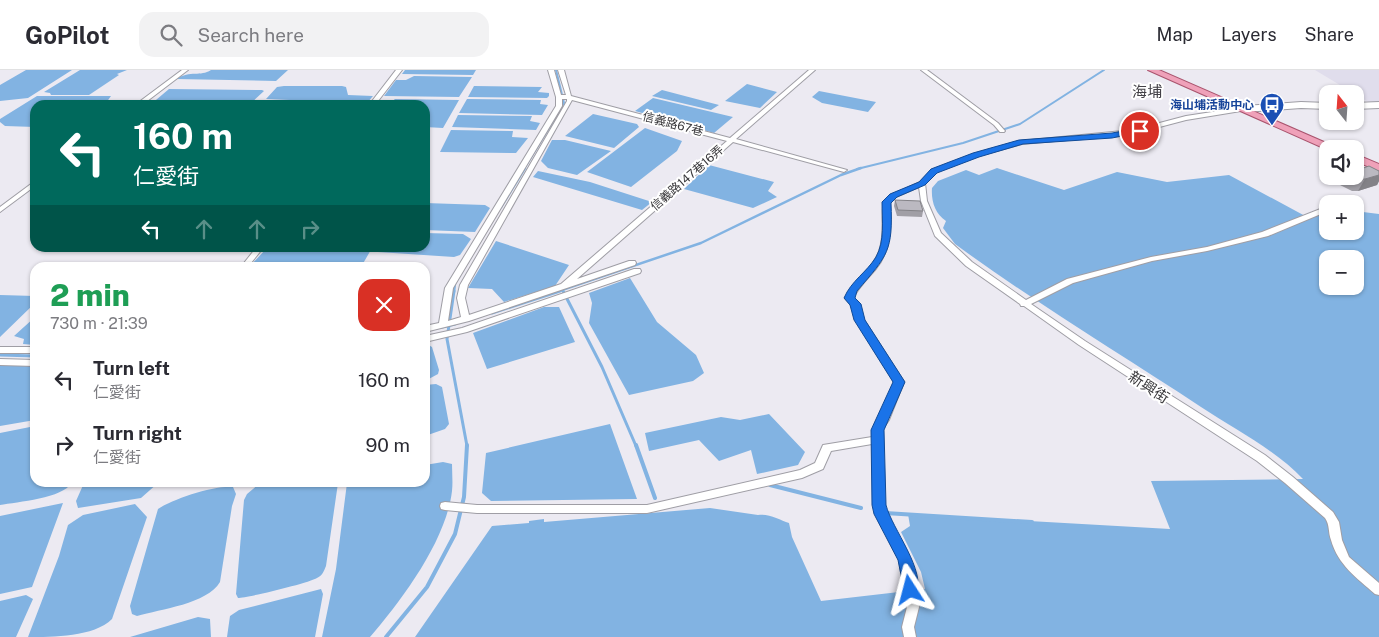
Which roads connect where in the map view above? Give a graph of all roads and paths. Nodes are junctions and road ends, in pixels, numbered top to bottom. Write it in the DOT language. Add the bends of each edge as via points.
graph roads {
  1 [pos="185,70"];
  2 [pos="399,70"];
  3 [pos="551,70"];
  4 [pos="561,70"];
  5 [pos="812,70"];
  6 [pos="924,70"];
  7 [pos="1152,70"];
  8 [pos="559,97"];
  9 [pos="569,97"];
  10 [pos="145,100"];
  11 [pos="376,100"];
  12 [pos="1379,105"];
  13 [pos="1319,106"];
  14 [pos="1364,106"];
  15 [pos="1246,109"];
  16 [pos="1002,131"];
  17 [pos="731,139"];
  18 [pos="1319,142"];
  19 [pos="1364,162"];
  20 [pos="1379,168"];
  21 [pos="844,170"];
  22 [pos="922,183"];
  23 [pos="30,187"];
  24 [pos="0,210"];
  25 [pos="1319,212"];
  26 [pos="256,252"];
  27 [pos="248,262"];
  28 [pos="564,286"];
  29 [pos="1024,304"];
  30 [pos="463,320"];
  31 [pos="446,325"];
  32 [pos="430,328"];
  33 [pos="430,338"];
  34 [pos="0,350"];
  35 [pos="30,350"];
  36 [pos="0,362"];
  37 [pos="30,363"];
  38 [pos="877,440"];
  39 [pos="448,506"];
  40 [pos="1379,590"];
  41 [pos="910,637"];
  1 -- 10 [label="street"];
  2 -- 11 [label="street"];
  3 -- 8 [label="street"];
  4 -- 9 [label="street"];
  5 -- 17 [label="street, 信義路147巷16弄"];
  6 -- 16 [label="street"];
  7 -- 15 [label="main road"];
  8 -- 9 [label="street, 信義路67巷"];
  8 -- 31 [label="street" via="559,106 449,288"];
  9 -- 17 [label="street, 信義路67巷"];
  9 -- 30 [label="street" via="563,115 464,285 461,300"];
  12 -- 14 [label="street"];
  13 -- 15 [label="street"];
  15 -- 18 [label="main road"];
  15 -- 22 [label="street" via="1186,118 1133,132 1022,142 934,171"];
  17 -- 21 [label="street, 信義路67巷"];
  17 -- 28 [label="street, 信義路147巷16弄"];
  19 -- 20 [label="main road"];
  22 -- 29 [label="street, 新興街" via="929,215 943,240 969,264"];
  22 -- 38 [label="street" via="886,202 888,232 883,252 849,298 899,382 878,430"];
  23 -- 24 [label="street"];
  25 -- 29 [label="street" via="1265,234 1070,281"];
  26 -- 27 [label="street"];
  28 -- 30 [label="street"];
  28 -- 33 [label="street" via="634,267 450,334"];
  29 -- 40 [label="street, 新興街" via="1261,458 1329,515 1345,560"];
  30 -- 31 [label="street"];
  31 -- 32 [label="street"];
  34 -- 35 [label="street"];
  36 -- 37 [label="street"];
  38 -- 39 [label="street" via="827,448 818,466 802,474 646,509"];
  38 -- 41 [label="street" via="879,505 905,560 912,607 908,627"];
}
